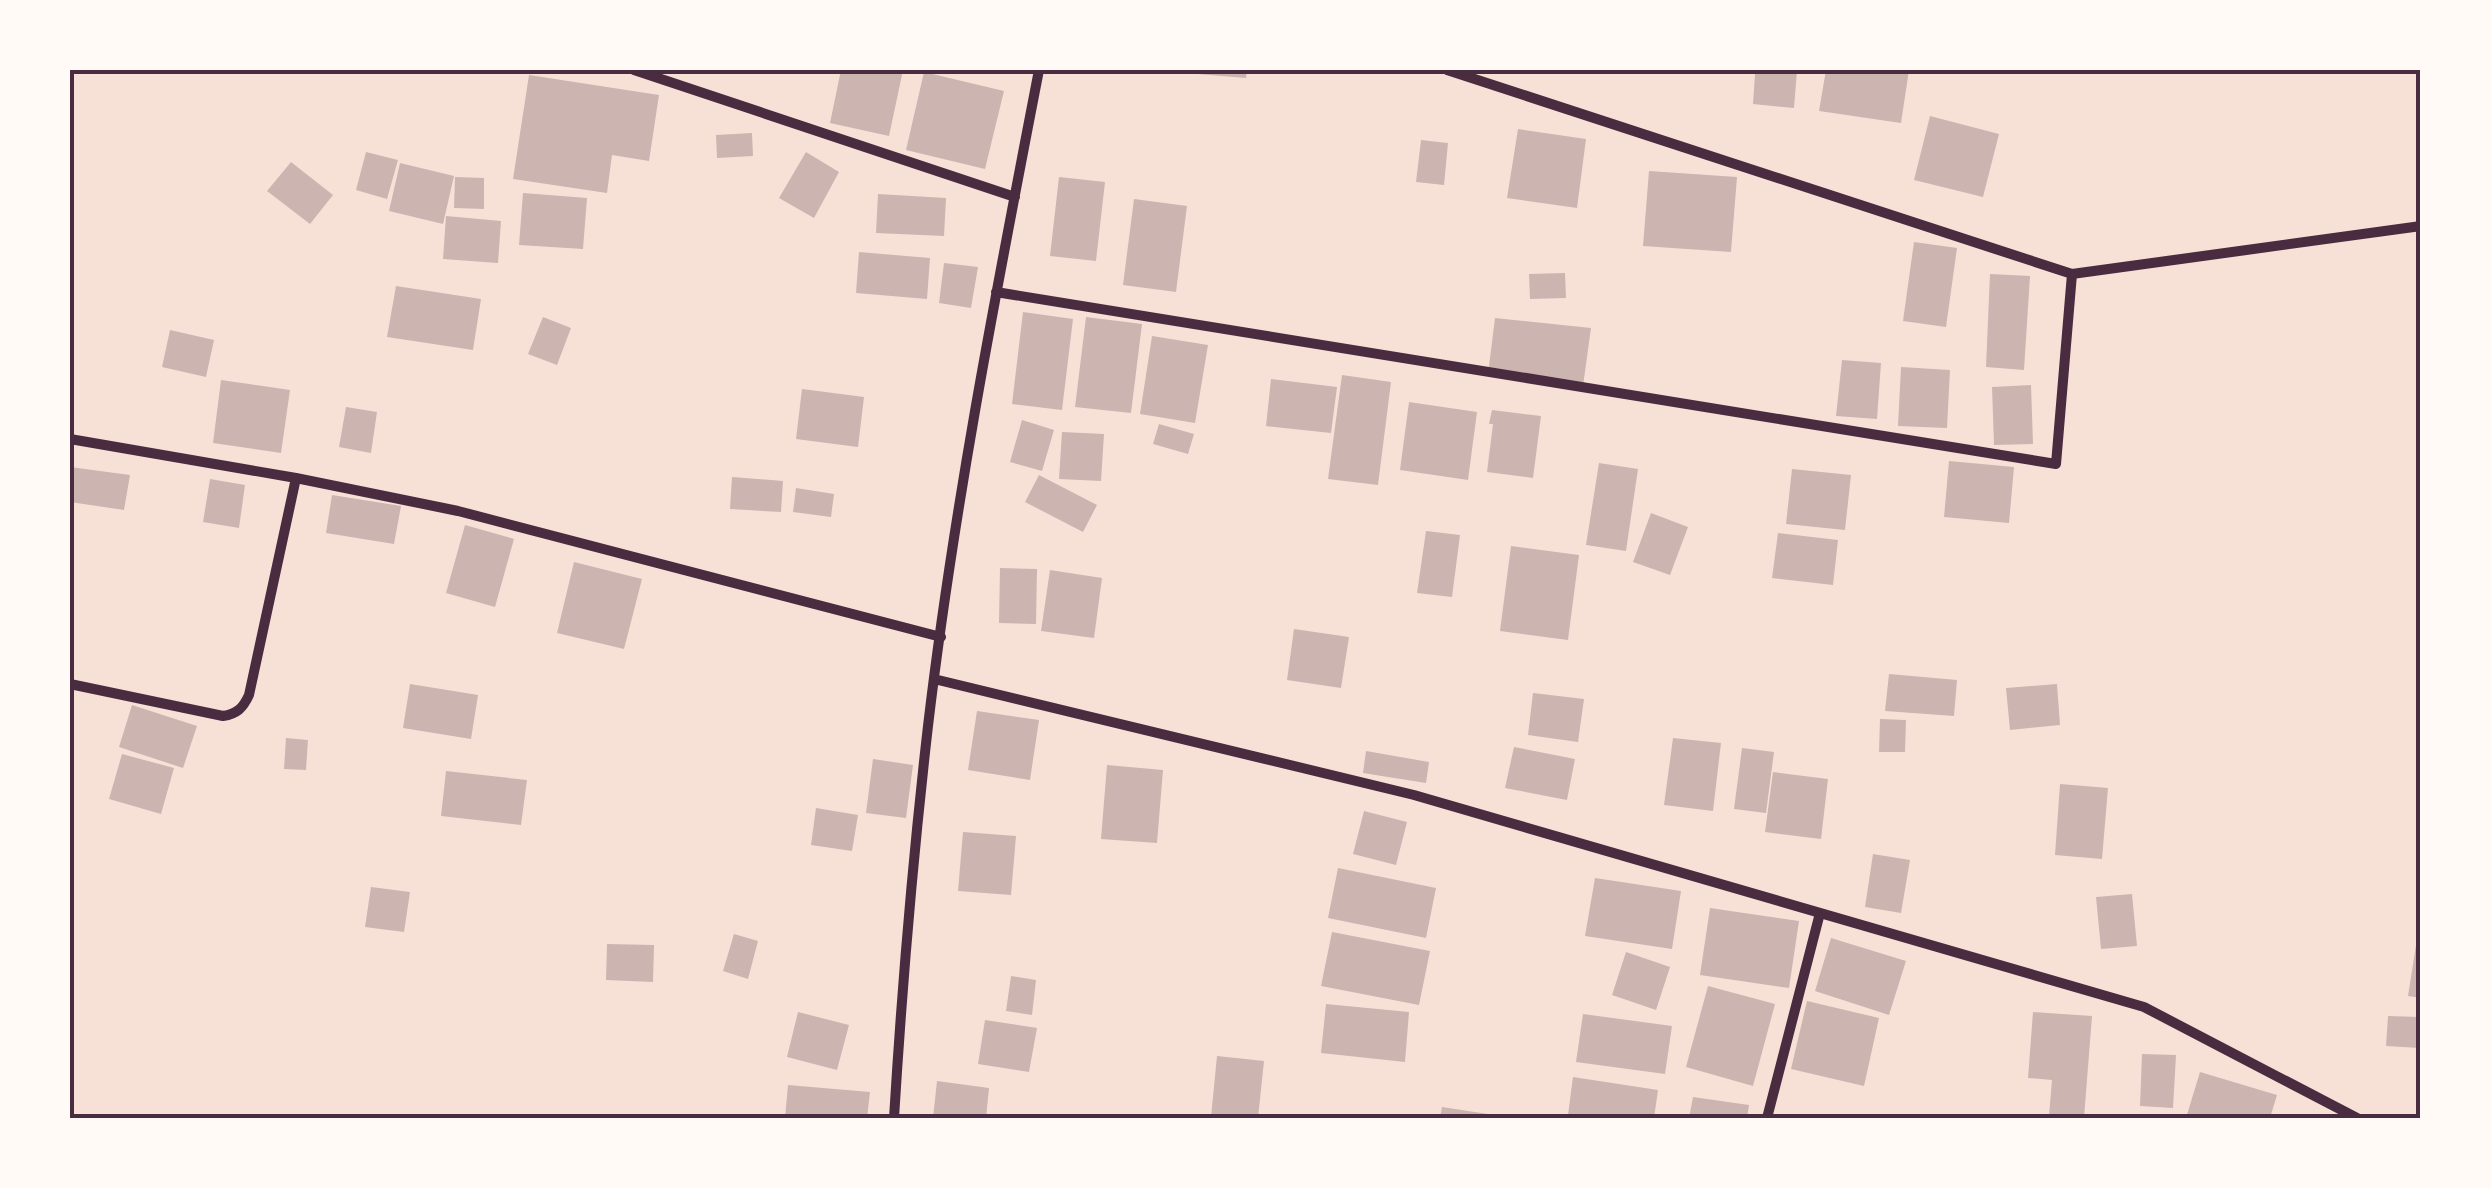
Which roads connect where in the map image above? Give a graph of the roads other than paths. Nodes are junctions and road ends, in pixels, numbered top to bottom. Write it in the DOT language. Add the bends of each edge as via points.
graph roads {
  1 [pos="634,70"];
  2 [pos="1039,70"];
  3 [pos="1447,70"];
  4 [pos="1014,197"];
  5 [pos="2421,226"];
  6 [pos="2072,274"];
  7 [pos="996,292"];
  8 [pos="70,438"];
  9 [pos="296,478"];
  10 [pos="941,636"];
  11 [pos="934,678"];
  12 [pos="70,684"];
  13 [pos="1820,913"];
  14 [pos="894,1118"];
  15 [pos="1766,1118"];
  16 [pos="2357,1118"];
  1 -- 4 [label="street"];
  2 -- 4 [label="street"];
  3 -- 6 [label="street"];
  4 -- 7 [label="street"];
  5 -- 6 [label="street"];
  6 -- 7 [label="street" via="2056,464"];
  7 -- 10 [label="street"];
  8 -- 9 [label="street"];
  9 -- 10 [label="street" via="458,511"];
  9 -- 12 [label="street" via="243,706 222,716"];
  10 -- 11 [label="street"];
  11 -- 13 [label="street" via="1414,795"];
  11 -- 14 [label="street"];
  13 -- 15 [label="street"];
  13 -- 16 [label="street" via="2144,1007"];
}
